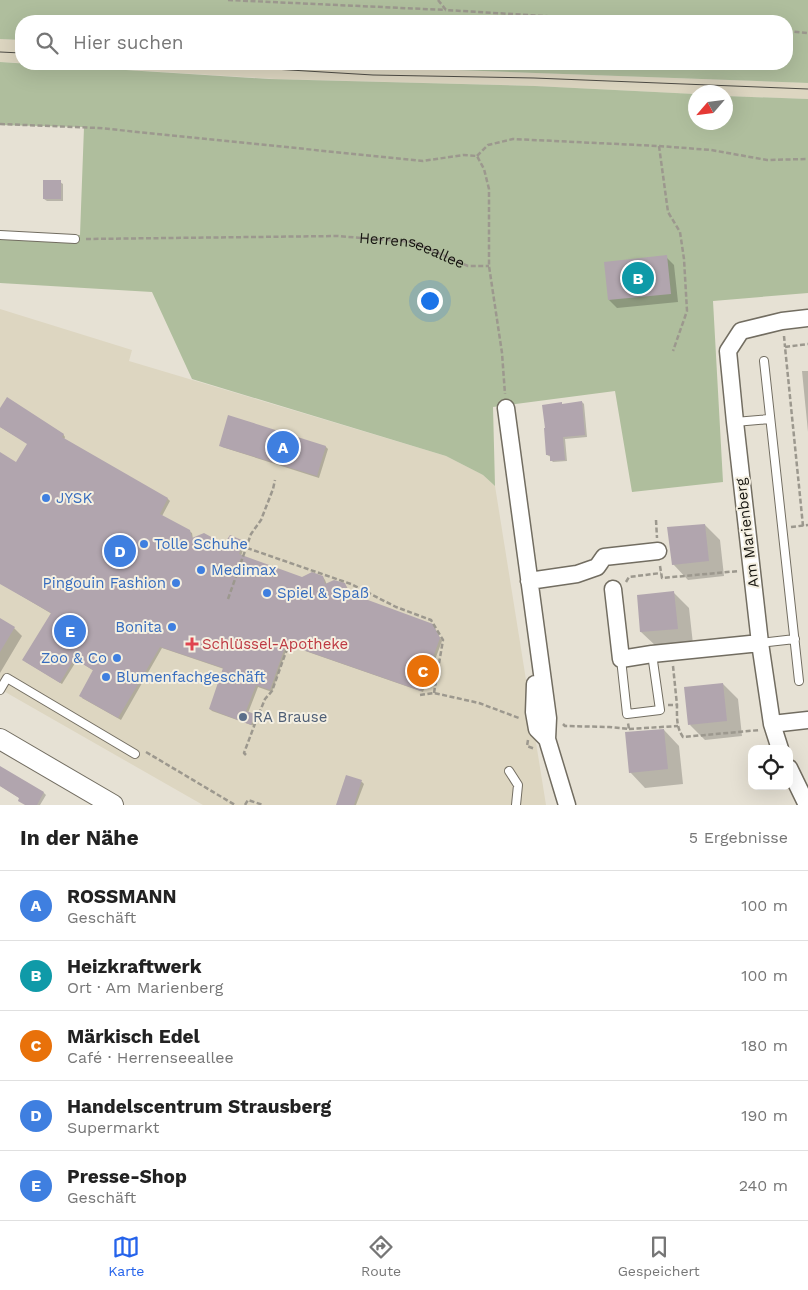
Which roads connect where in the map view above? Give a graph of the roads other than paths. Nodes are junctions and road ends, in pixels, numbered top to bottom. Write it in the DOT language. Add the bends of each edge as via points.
graph roads {
  1 [pos="0,235"];
  2 [pos="75,239"];
  3 [pos="808,318"];
  4 [pos="764,361"];
  5 [pos="506,408"];
  6 [pos="769,419"];
  7 [pos="735,422"];
  8 [pos="658,551"];
  9 [pos="529,581"];
  10 [pos="619,588"];
  11 [pos="795,639"];
  12 [pos="760,643"];
  13 [pos="652,654"];
  14 [pos="621,659"];
  15 [pos="800,681"];
  16 [pos="0,690"];
  17 [pos="808,720"];
  18 [pos="768,727"];
  19 [pos="0,739"];
  20 [pos="778,745"];
  21 [pos="135,754"];
  22 [pos="509,771"];
  23 [pos="793,776"];
  24 [pos="113,805"];
  25 [pos="516,805"];
  26 [pos="567,805"];
  27 [pos="807,805"];
  1 -- 2 [label="lane"];
  3 -- 7 [label="street, Am Marienberg" via="741,332 728,351"];
  4 -- 6 [label="lane"];
  5 -- 9 [label="street"];
  6 -- 7 [label="lane"];
  6 -- 11 [label="lane"];
  7 -- 12 [label="street, Am Marienberg"];
  8 -- 9 [label="street" via="604,557 597,568"];
  9 -- 26 [label="street" via="541,718 537,729 547,739"];
  10 -- 14 [label="street"];
  11 -- 12 [label="lane"];
  11 -- 15 [label="lane"];
  12 -- 13 [label="street"];
  12 -- 18 [label="street, Am Marienberg"];
  13 -- 14 [label="street"];
  13 -- 14 [label="lane" via="660,710 627,714"];
  16 -- 21 [label="lane" via="7,678"];
  17 -- 18 [label="street"];
  18 -- 20 [label="street, Am Marienberg"];
  19 -- 24 [label="street"];
  22 -- 25 [label="lane" via="518,785"];
  23 -- 27 [label="street"];
}
